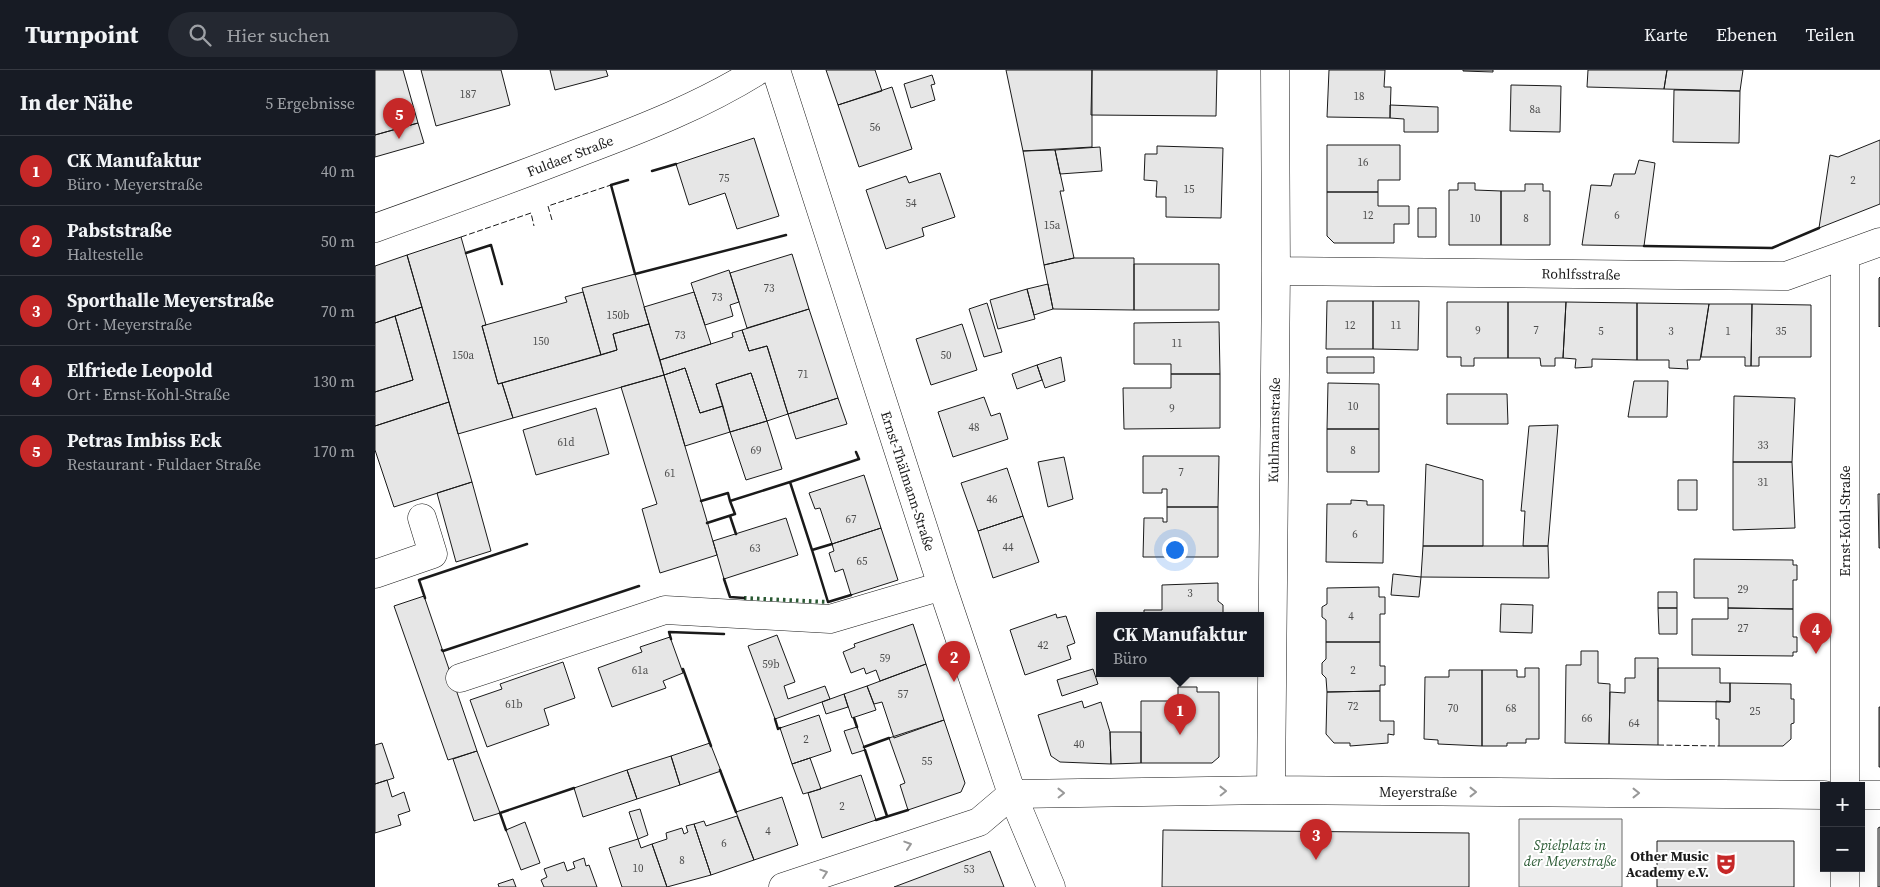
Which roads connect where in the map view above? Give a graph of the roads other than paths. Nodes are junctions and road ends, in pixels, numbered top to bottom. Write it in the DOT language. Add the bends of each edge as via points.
graph roads {
  1 [pos="759,70"];
  2 [pos="777,70"];
  3 [pos="1275,70"];
  4 [pos="375,228"];
  5 [pos="1880,242"];
  6 [pos="1845,256"];
  7 [pos="1276,271"];
  8 [pos="422,518"];
  9 [pos="375,574"];
  10 [pos="942,586"];
  11 [pos="460,678"];
  12 [pos="1845,782"];
  13 [pos="1271,790"];
  14 [pos="1012,794"];
  15 [pos="1820,795"];
  16 [pos="1865,795"];
  17 [pos="1880,795"];
  18 [pos="1845,872"];
  19 [pos="783,887"];
  20 [pos="1051,887"];
  21 [pos="1845,887"];
  1 -- 4 [label="street, Fuldaer Straße" via="730,89 675,116"];
  2 -- 10 [label="street, Ernst-Thälmann-Straße"];
  3 -- 7 [label="street, Kuhlmannstraße"];
  5 -- 6 [label="street, Rohlfsstraße"];
  6 -- 7 [label="street, Rohlfsstraße" via="1786,276"];
  6 -- 12 [label="street, Ernst-Kohl-Straße"];
  7 -- 13 [label="street, Kuhlmannstraße"];
  8 -- 9 [label="street" via="433,554"];
  10 -- 11 [label="street" via="830,619 665,610"];
  10 -- 14 [label="street, Ernst-Thälmann-Straße"];
  14 -- 13 [label="street, Meyerstraße, one-way"];
  13 -- 15 [label="street, Meyerstraße, one-way"];
  19 -- 14 [label="street, one-way" via="979,822"];
  14 -- 20 [label="street, Ernst-Thälmann-Straße"];
  16 -- 17 [label="street"];
  18 -- 21 [label="street"];
}
